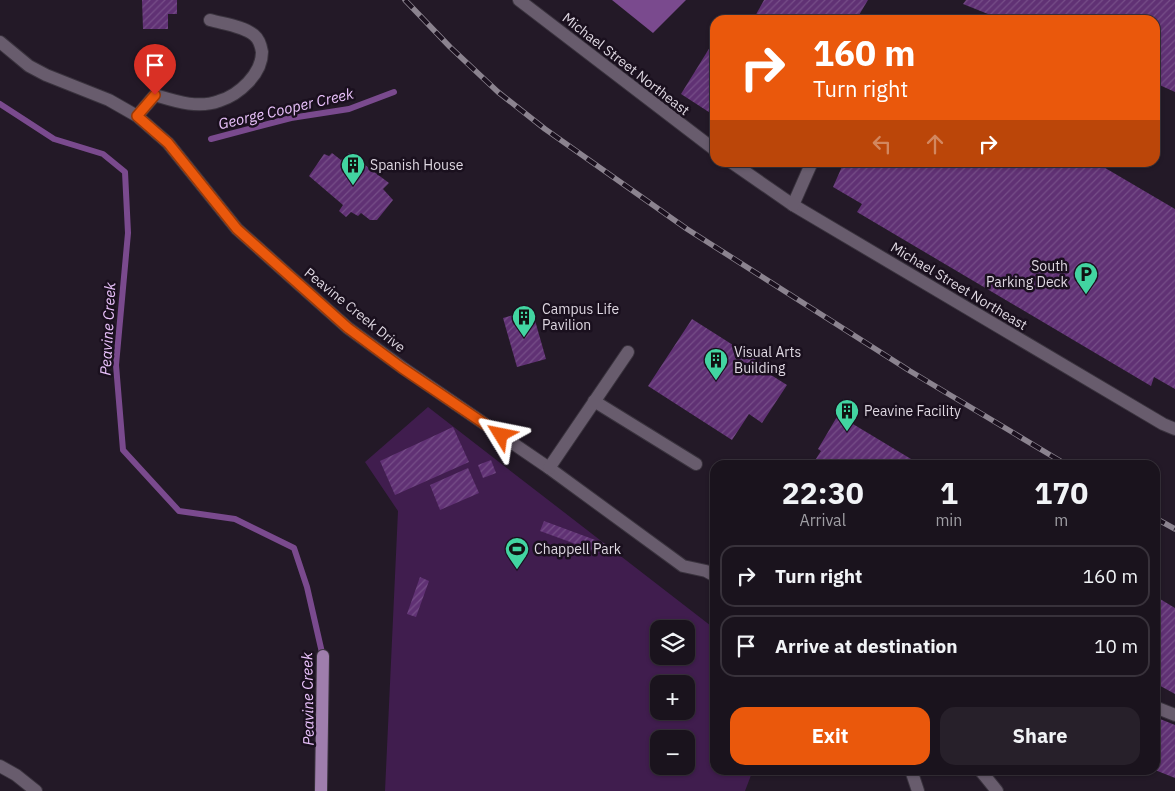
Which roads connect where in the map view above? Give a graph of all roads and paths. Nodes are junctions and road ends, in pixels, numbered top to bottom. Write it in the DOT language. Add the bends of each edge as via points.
graph roads {
  1 [pos="519,0"];
  2 [pos="210,20"];
  3 [pos="0,42"];
  4 [pos="137,116"];
  5 [pos="710,146"];
  6 [pos="738,167"];
  7 [pos="810,167"];
  8 [pos="793,204"];
  9 [pos="628,352"];
  10 [pos="594,401"];
  11 [pos="1175,429"];
  12 [pos="696,464"];
  13 [pos="549,468"];
  14 [pos="710,573"];
  15 [pos="323,656"];
  16 [pos="1160,708"];
  17 [pos="1175,715"];
  18 [pos="0,766"];
  19 [pos="914,775"];
  20 [pos="984,775"];
  21 [pos="36,791"];
  22 [pos="321,791"];
  23 [pos="918,791"];
  24 [pos="997,791"];
  1 -- 5 [label="street, Michael Street Northeast"];
  2 -- 4 [label="street" via="256,36 262,60 254,75 243,87 218,102 186,104 155,95"];
  3 -- 4 [label="street, Peavine Creek Drive" via="29,66 110,100"];
  4 -- 13 [label="street, Peavine Creek Drive" via="168,143 237,229 348,328"];
  6 -- 8 [label="street, Michael Street Northeast"];
  7 -- 8 [label="street"];
  8 -- 11 [label="street, Michael Street Northeast" via="990,323"];
  9 -- 10 [label="street"];
  10 -- 12 [label="street"];
  10 -- 13 [label="street"];
  13 -- 14 [label="street, Peavine Creek Drive" via="683,566"];
  15 -- 22 [label="main road"];
  16 -- 17 [label="street"];
  18 -- 21 [label="street"];
  19 -- 23 [label="street"];
  20 -- 24 [label="street"];
}
